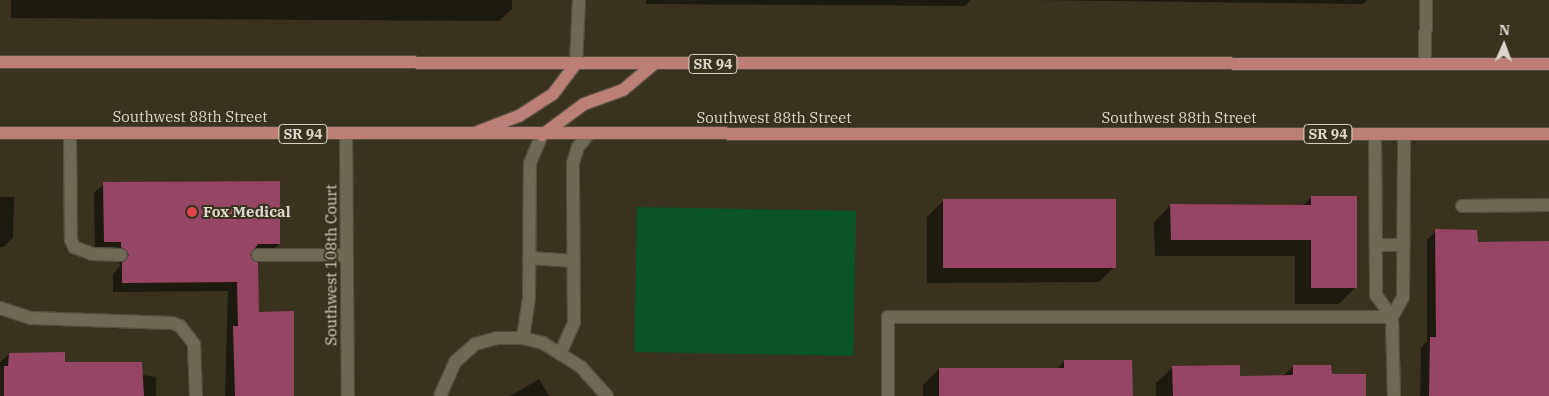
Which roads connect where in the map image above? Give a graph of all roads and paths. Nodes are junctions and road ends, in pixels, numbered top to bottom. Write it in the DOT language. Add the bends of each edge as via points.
graph roads {
  1 [pos="579,0"];
  2 [pos="1426,0"];
  3 [pos="0,62"];
  4 [pos="576,64"];
  5 [pos="653,64"];
  6 [pos="1425,64"];
  7 [pos="1549,64"];
  8 [pos="0,133"];
  9 [pos="70,133"];
  10 [pos="346,134"];
  11 [pos="470,134"];
  12 [pos="590,134"];
  13 [pos="1375,134"];
  14 [pos="1404,134"];
  15 [pos="1549,134"];
  16 [pos="542,135"];
  17 [pos="1549,205"];
  18 [pos="1462,206"];
  19 [pos="1376,245"];
  20 [pos="1404,245"];
  21 [pos="122,254"];
  22 [pos="258,254"];
  23 [pos="346,254"];
  24 [pos="529,258"];
  25 [pos="574,261"];
  26 [pos="0,308"];
  27 [pos="1392,317"];
  28 [pos="523,338"];
  29 [pos="560,354"];
  30 [pos="196,396"];
  31 [pos="348,396"];
  32 [pos="440,396"];
  33 [pos="607,396"];
  34 [pos="888,396"];
  35 [pos="1394,396"];
  1 -- 4 [label="street"];
  2 -- 6 [label="street"];
  3 -- 4 [label="main road, SR 94"];
  4 -- 5 [label="main road, SR 94"];
  4 -- 11 [label="main road" via="552,94 518,116"];
  5 -- 6 [label="main road, SR 94"];
  5 -- 16 [label="main road" via="623,90 584,104"];
  6 -- 7 [label="main road, SR 94"];
  8 -- 9 [label="main road, Southwest 88th Street / SR 94"];
  9 -- 10 [label="main road, Southwest 88th Street / SR 94"];
  9 -- 21 [label="street" via="71,240 74,247 92,254"];
  10 -- 11 [label="main road, Southwest 88th Street / SR 94"];
  10 -- 23 [label="street, Southwest 108th Court"];
  11 -- 16 [label="main road, Southwest 88th Street / SR 94"];
  12 -- 13 [label="main road, Southwest 88th Street / SR 94"];
  12 -- 16 [label="main road, Southwest 88th Street / SR 94"];
  12 -- 25 [label="street" via="578,147 573,162"];
  13 -- 14 [label="main road, Southwest 88th Street / SR 94"];
  13 -- 19 [label="street"];
  14 -- 15 [label="main road, Southwest 88th Street / SR 94"];
  14 -- 20 [label="street"];
  16 -- 24 [label="street" via="530,163"];
  17 -- 18 [label="street"];
  19 -- 20 [label="street"];
  19 -- 27 [label="street" via="1376,295"];
  20 -- 27 [label="street" via="1404,297"];
  22 -- 23 [label="street"];
  23 -- 31 [label="street, Southwest 108th Court"];
  24 -- 25 [label="street"];
  24 -- 28 [label="street" via="528,318"];
  25 -- 29 [label="street" via="574,323"];
  26 -- 30 [label="street" via="31,318 172,323 187,331 195,352"];
  27 -- 34 [label="street" via="888,317"];
  27 -- 35 [label="street"];
  28 -- 29 [label="street" via="544,343"];
  28 -- 32 [label="street" via="497,338 475,344 455,362"];
  29 -- 33 [label="street" via="581,368"];
}
